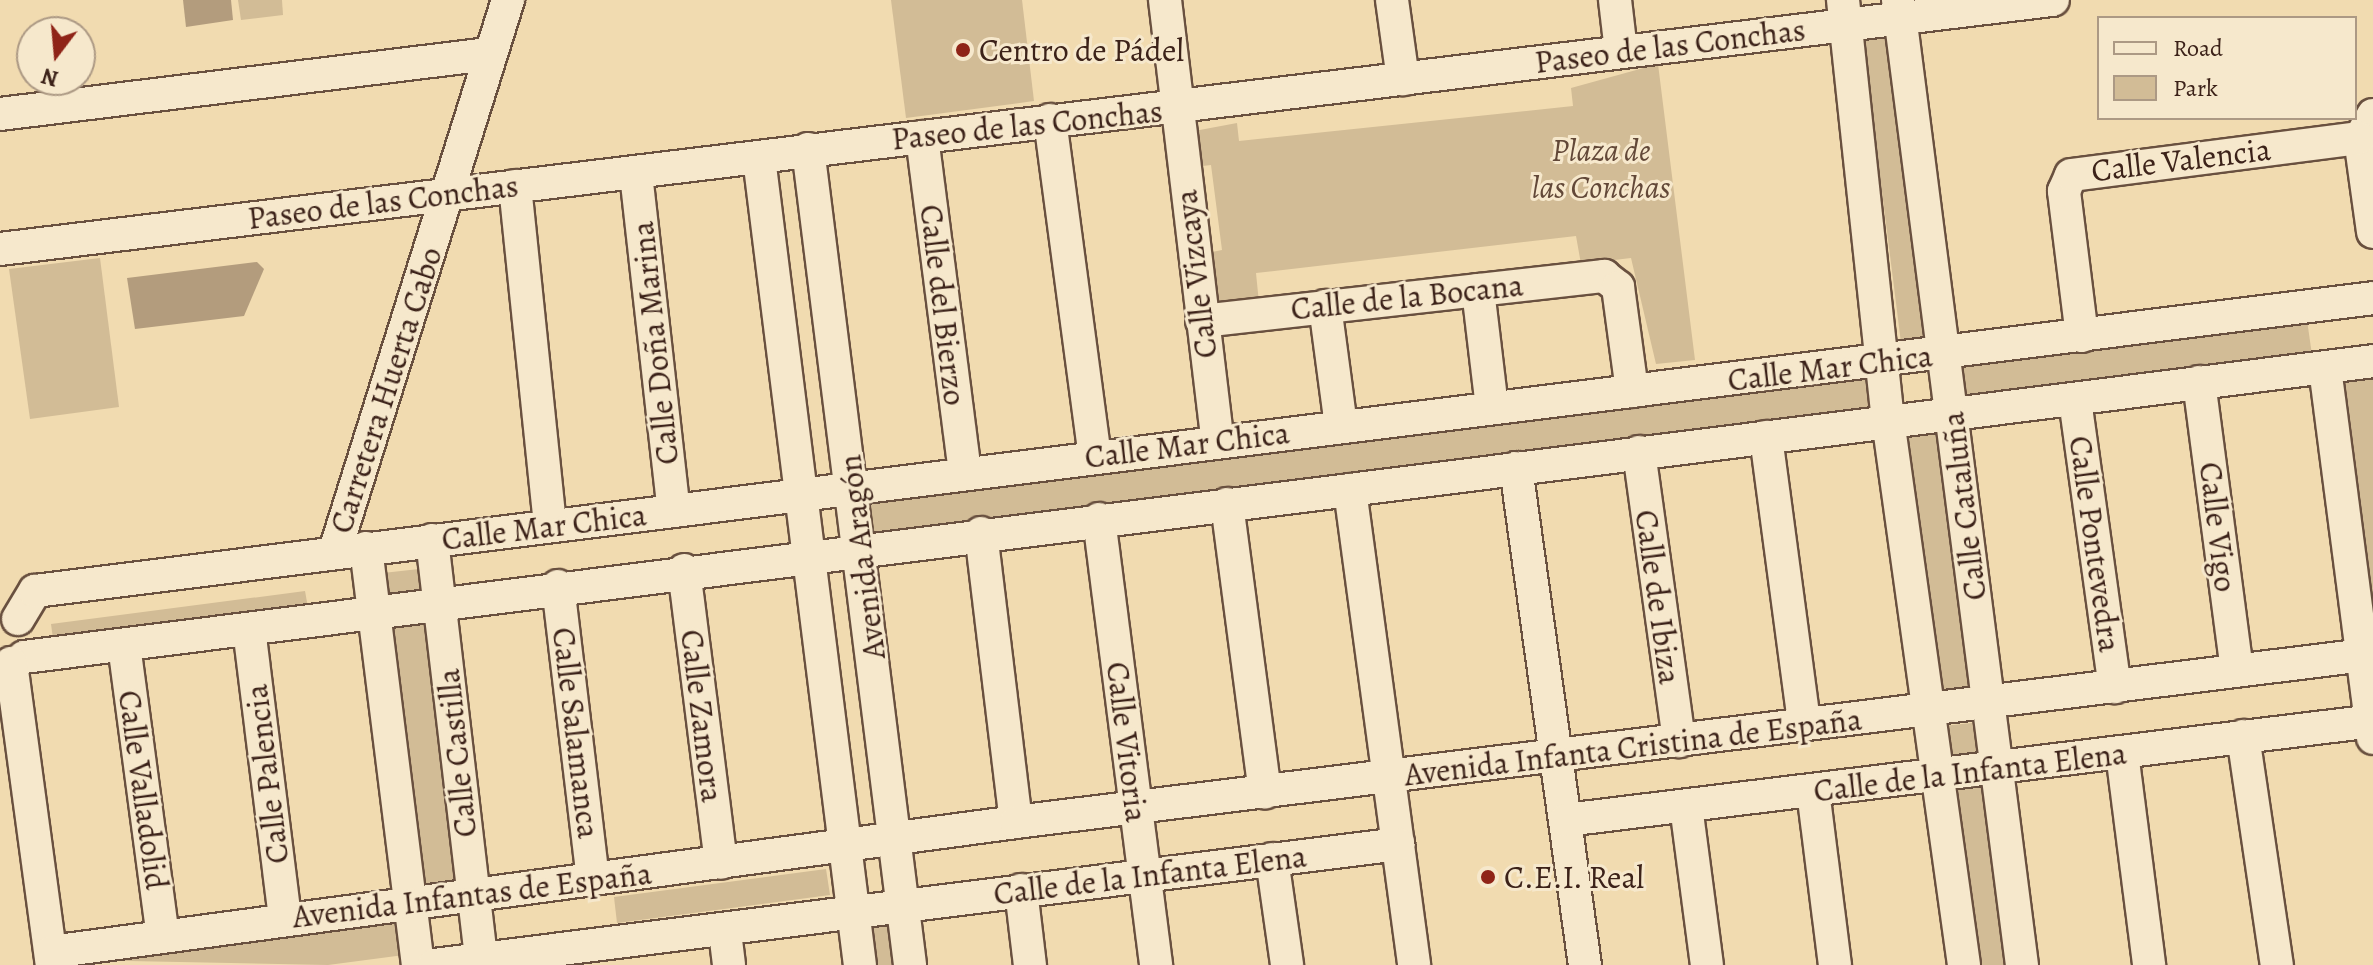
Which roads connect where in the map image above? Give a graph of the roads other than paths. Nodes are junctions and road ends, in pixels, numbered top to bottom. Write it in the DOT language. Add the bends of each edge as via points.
graph roads {
  1 [pos="508,0"];
  2 [pos="1165,0"];
  3 [pos="1392,0"];
  4 [pos="1615,0"];
  5 [pos="2053,0"];
  6 [pos="1899,8"];
  7 [pos="1844,12"];
  8 [pos="1621,51"];
  9 [pos="490,54"];
  10 [pos="1403,79"];
  11 [pos="1176,108"];
  12 [pos="0,114"];
  13 [pos="1050,120"];
  14 [pos="2366,126"];
  15 [pos="922,137"];
  16 [pos="808,149"];
  17 [pos="759,158"];
  18 [pos="636,174"];
  19 [pos="515,186"];
  20 [pos="447,196"];
  21 [pos="2373,232"];
  22 [pos="0,249"];
  23 [pos="1478,290"];
  24 [pos="2373,298"];
  25 [pos="1325,306"];
  26 [pos="1202,321"];
  27 [pos="2082,336"];
  28 [pos="1944,354"];
  29 [pos="1881,361"];
  30 [pos="2373,361"];
  31 [pos="2325,368"];
  32 [pos="2199,382"];
  33 [pos="1632,391"];
  34 [pos="2075,400"];
  35 [pos="1492,407"];
  36 [pos="1954,414"];
  37 [pos="1888,420"];
  38 [pos="1341,426"];
  39 [pos="1766,437"];
  40 [pos="1217,439"];
  41 [pos="1639,452"];
  42 [pos="1095,457"];
  43 [pos="1516,468"];
  44 [pos="965,473"];
  45 [pos="855,489"];
  46 [pos="1350,490"];
  47 [pos="802,495"];
  48 [pos="1227,504"];
  49 [pos="674,511"];
  50 [pos="1099,519"];
  51 [pos="550,524"];
  52 [pos="981,533"];
  53 [pos="432,540"];
  54 [pos="861,547"];
  55 [pos="351,550"];
  56 [pos="810,553"];
  57 [pos="684,570"];
  58 [pos="558,586"];
  59 [pos="440,603"];
  60 [pos="373,610"];
  61 [pos="5,613"];
  62 [pos="249,629"];
  63 [pos="124,645"];
  64 [pos="2367,655"];
  65 [pos="11,660"];
  66 [pos="2237,671"];
  67 [pos="2115,687"];
  68 [pos="1988,703"];
  69 [pos="1929,710"];
  70 [pos="1804,723"];
  71 [pos="2372,727"];
  72 [pos="2243,736"];
  73 [pos="1679,741"];
  74 [pos="2122,753"];
  75 [pos="1556,755"];
  76 [pos="1998,768"];
  77 [pos="1389,778"];
  78 [pos="1937,778"];
  79 [pos="1813,791"];
  80 [pos="1265,793"];
  81 [pos="1686,806"];
  82 [pos="1135,808"];
  83 [pos="1566,820"];
  84 [pos="1016,822"];
  85 [pos="893,840"];
  86 [pos="1398,844"];
  87 [pos="847,847"];
  88 [pos="1272,859"];
  89 [pos="721,863"];
  90 [pos="1144,874"];
  91 [pos="593,879"];
  92 [pos="1021,890"];
  93 [pos="472,895"];
  94 [pos="411,903"];
  95 [pos="902,907"];
  96 [pos="853,914"];
  97 [pos="285,919"];
  98 [pos="725,932"];
  99 [pos="163,936"];
  100 [pos="604,956"];
  101 [pos="52,959"];
  102 [pos="482,962"];
  103 [pos="418,965"];
  104 [pos="434,965"];
  105 [pos="729,965"];
  106 [pos="860,965"];
  107 [pos="910,965"];
  108 [pos="1030,965"];
  109 [pos="1156,965"];
  110 [pos="1287,965"];
  111 [pos="1414,965"];
  112 [pos="1585,965"];
  113 [pos="1707,965"];
  114 [pos="1835,965"];
  115 [pos="1964,965"];
  116 [pos="2022,965"];
  117 [pos="2149,965"];
  118 [pos="2277,965"];
  1 -- 9 [label="street, Carretera Huerta Cabo"];
  2 -- 11 [label="street, Calle Vizcaya"];
  3 -- 10 [label="street"];
  4 -- 8 [label="street"];
  5 -- 6 [label="street, Paseo de las Conchas"];
  6 -- 7 [label="street, Paseo de las Conchas"];
  6 -- 28 [label="street, Calle Cataluña"];
  7 -- 8 [label="street, Paseo de las Conchas"];
  7 -- 29 [label="street, Calle Cataluña"];
  8 -- 10 [label="street, Paseo de las Conchas"];
  9 -- 12 [label="street"];
  9 -- 20 [label="street, Carretera Huerta Cabo"];
  10 -- 11 [label="street, Paseo de las Conchas"];
  11 -- 13 [label="street, Paseo de las Conchas"];
  11 -- 26 [label="street, Calle Vizcaya"];
  13 -- 15 [label="street, Paseo de las Conchas"];
  13 -- 42 [label="street"];
  14 -- 21 [label="street, Calle Valencia"];
  14 -- 27 [label="street, Calle Valencia" via="2071,175 2064,191"];
  15 -- 16 [label="street, Paseo de las Conchas"];
  15 -- 44 [label="street, Calle del Bierzo"];
  16 -- 17 [label="street, Paseo de las Conchas"];
  16 -- 45 [label="street, Avenida Aragón"];
  17 -- 18 [label="street, Paseo de las Conchas"];
  17 -- 47 [label="street, Avenida Aragón"];
  18 -- 19 [label="street, Paseo de las Conchas"];
  18 -- 49 [label="street, Calle Doña Marina"];
  19 -- 20 [label="street, Paseo de las Conchas"];
  19 -- 51 [label="street"];
  20 -- 22 [label="street, Paseo de las Conchas"];
  20 -- 55 [label="street, Carretera Huerta Cabo"];
  23 -- 25 [label="street, Calle de la Bocana"];
  23 -- 33 [label="street, Calle de la Bocana" via="1595,275 1611,280"];
  23 -- 35 [label="street"];
  24 -- 27 [label="street, Calle Mar Chica"];
  25 -- 26 [label="street, Calle de la Bocana"];
  25 -- 38 [label="street"];
  26 -- 40 [label="street, Calle Vizcaya"];
  27 -- 28 [label="street, Calle Mar Chica"];
  28 -- 29 [label="street, Calle Mar Chica"];
  28 -- 36 [label="street, Calle Cataluña"];
  29 -- 33 [label="street, Calle Mar Chica"];
  29 -- 37 [label="street, Calle Cataluña"];
  30 -- 31 [label="street, Calle Mar Chica"];
  31 -- 32 [label="street, Calle Mar Chica"];
  31 -- 64 [label="street"];
  32 -- 34 [label="street, Calle Mar Chica"];
  32 -- 66 [label="street, Calle Vigo"];
  33 -- 35 [label="street, Calle Mar Chica"];
  34 -- 36 [label="street, Calle Mar Chica"];
  34 -- 67 [label="street, Calle Pontevedra"];
  35 -- 38 [label="street, Calle Mar Chica"];
  36 -- 37 [label="street, Calle Mar Chica"];
  36 -- 68 [label="street, Calle Cataluña"];
  37 -- 39 [label="street, Calle Mar Chica"];
  37 -- 69 [label="street, Calle Cataluña"];
  38 -- 40 [label="street, Calle Mar Chica"];
  39 -- 41 [label="street, Calle Mar Chica"];
  39 -- 70 [label="street"];
  40 -- 42 [label="street, Calle Mar Chica"];
  41 -- 43 [label="street, Calle Mar Chica"];
  41 -- 73 [label="street, Calle de Ibiza"];
  42 -- 44 [label="street, Calle Mar Chica"];
  43 -- 46 [label="street, Calle Mar Chica"];
  43 -- 75 [label="street"];
  44 -- 45 [label="street, Calle Mar Chica"];
  45 -- 47 [label="street, Calle Mar Chica"];
  45 -- 54 [label="street, Avenida Aragón"];
  46 -- 48 [label="street, Calle Mar Chica"];
  46 -- 77 [label="street"];
  47 -- 49 [label="street, Calle Mar Chica"];
  47 -- 56 [label="street, Avenida Aragón"];
  48 -- 50 [label="street, Calle Mar Chica"];
  48 -- 80 [label="street"];
  49 -- 51 [label="street, Calle Mar Chica"];
  50 -- 52 [label="street, Calle Mar Chica"];
  50 -- 82 [label="street, Calle Vitoria"];
  51 -- 53 [label="street, Calle Mar Chica"];
  52 -- 54 [label="street, Calle Mar Chica"];
  52 -- 84 [label="street"];
  53 -- 55 [label="street, Calle Mar Chica"];
  53 -- 59 [label="street, Calle Castilla"];
  54 -- 56 [label="street, Calle Mar Chica"];
  54 -- 85 [label="street, Avenida Aragón"];
  55 -- 60 [label="street, Calle Castilla"];
  55 -- 61 [label="street, Calle Mar Chica" via="35,591"];
  56 -- 57 [label="street, Calle Mar Chica"];
  56 -- 87 [label="street, Avenida Aragón"];
  57 -- 58 [label="street, Calle Mar Chica"];
  57 -- 89 [label="street, Calle Zamora"];
  58 -- 59 [label="street, Calle Mar Chica"];
  58 -- 91 [label="street, Calle Salamanca"];
  59 -- 60 [label="street, Calle Mar Chica"];
  59 -- 93 [label="street, Calle Castilla"];
  60 -- 62 [label="street, Calle Mar Chica"];
  60 -- 94 [label="street, Calle Castilla"];
  61 -- 65 [label="street" via="31,641"];
  62 -- 63 [label="street, Calle Mar Chica"];
  62 -- 97 [label="street, Calle Palencia"];
  63 -- 65 [label="street, Calle Mar Chica"];
  63 -- 99 [label="street, Calle Valladolid"];
  64 -- 66 [label="street, Avenida Infanta Cristina de España"];
  64 -- 71 [label="street"];
  65 -- 101 [label="street"];
  66 -- 67 [label="street, Avenida Infanta Cristina de España"];
  67 -- 68 [label="street, Avenida Infanta Cristina de España"];
  68 -- 69 [label="street, Avenida Infanta Cristina de España"];
  68 -- 76 [label="street, Calle Cataluña"];
  69 -- 70 [label="street, Avenida Infanta Cristina de España"];
  69 -- 78 [label="street, Calle Cataluña"];
  70 -- 73 [label="street, Avenida Infanta Cristina de España"];
  71 -- 72 [label="street, Calle de la Infanta Elena"];
  72 -- 74 [label="street, Calle de la Infanta Elena"];
  72 -- 118 [label="street"];
  73 -- 75 [label="street, Avenida Infanta Cristina de España"];
  74 -- 76 [label="street, Calle de la Infanta Elena"];
  74 -- 117 [label="street"];
  75 -- 77 [label="street, Avenida Infanta Cristina de España"];
  75 -- 83 [label="street"];
  76 -- 78 [label="street, Calle de la Infanta Elena"];
  76 -- 116 [label="street, Calle Cataluña"];
  77 -- 80 [label="street, Avenida Infanta Cristina de España"];
  77 -- 86 [label="street"];
  78 -- 79 [label="street, Calle de la Infanta Elena"];
  78 -- 115 [label="street, Calle Cataluña"];
  79 -- 81 [label="street, Calle de la Infanta Elena"];
  79 -- 114 [label="street"];
  80 -- 82 [label="street, Avenida Infanta Cristina de España"];
  81 -- 83 [label="street, Calle de la Infanta Elena"];
  81 -- 113 [label="street"];
  82 -- 84 [label="street, Avenida Infanta Cristina de España"];
  82 -- 90 [label="street, Calle Vitoria"];
  83 -- 112 [label="street"];
  84 -- 85 [label="street, Avenida Infanta Cristina de España"];
  85 -- 87 [label="street, Avenida Infantas de España"];
  85 -- 95 [label="street, Avenida Aragón"];
  86 -- 88 [label="street, Calle de la Infanta Elena"];
  86 -- 111 [label="street"];
  87 -- 89 [label="street, Avenida Infantas de España"];
  87 -- 96 [label="street, Avenida Aragón"];
  88 -- 90 [label="street, Calle de la Infanta Elena"];
  88 -- 110 [label="street"];
  89 -- 91 [label="street, Avenida Infantas de España"];
  90 -- 92 [label="street, Calle de la Infanta Elena"];
  90 -- 109 [label="street, Calle Vitoria"];
  91 -- 93 [label="street, Avenida Infantas de España"];
  92 -- 95 [label="street, Calle de la Infanta Elena"];
  92 -- 108 [label="street"];
  93 -- 94 [label="street, Avenida Infantas de España"];
  93 -- 102 [label="street, Calle Castilla"];
  94 -- 97 [label="street, Avenida Infantas de España"];
  94 -- 103 [label="street, Calle Castilla"];
  95 -- 96 [label="street, Avenida Infantas de España"];
  95 -- 107 [label="street, Avenida Aragón"];
  96 -- 98 [label="street, Avenida Infantas de España"];
  96 -- 106 [label="street, Avenida Aragón"];
  97 -- 99 [label="street, Avenida Infantas de España"];
  98 -- 100 [label="street, Avenida Infantas de España"];
  98 -- 105 [label="street"];
  99 -- 101 [label="street, Avenida Infantas de España"];
  100 -- 102 [label="street, Avenida Infantas de España"];
  102 -- 104 [label="street, Avenida Infantas de España"];
}
